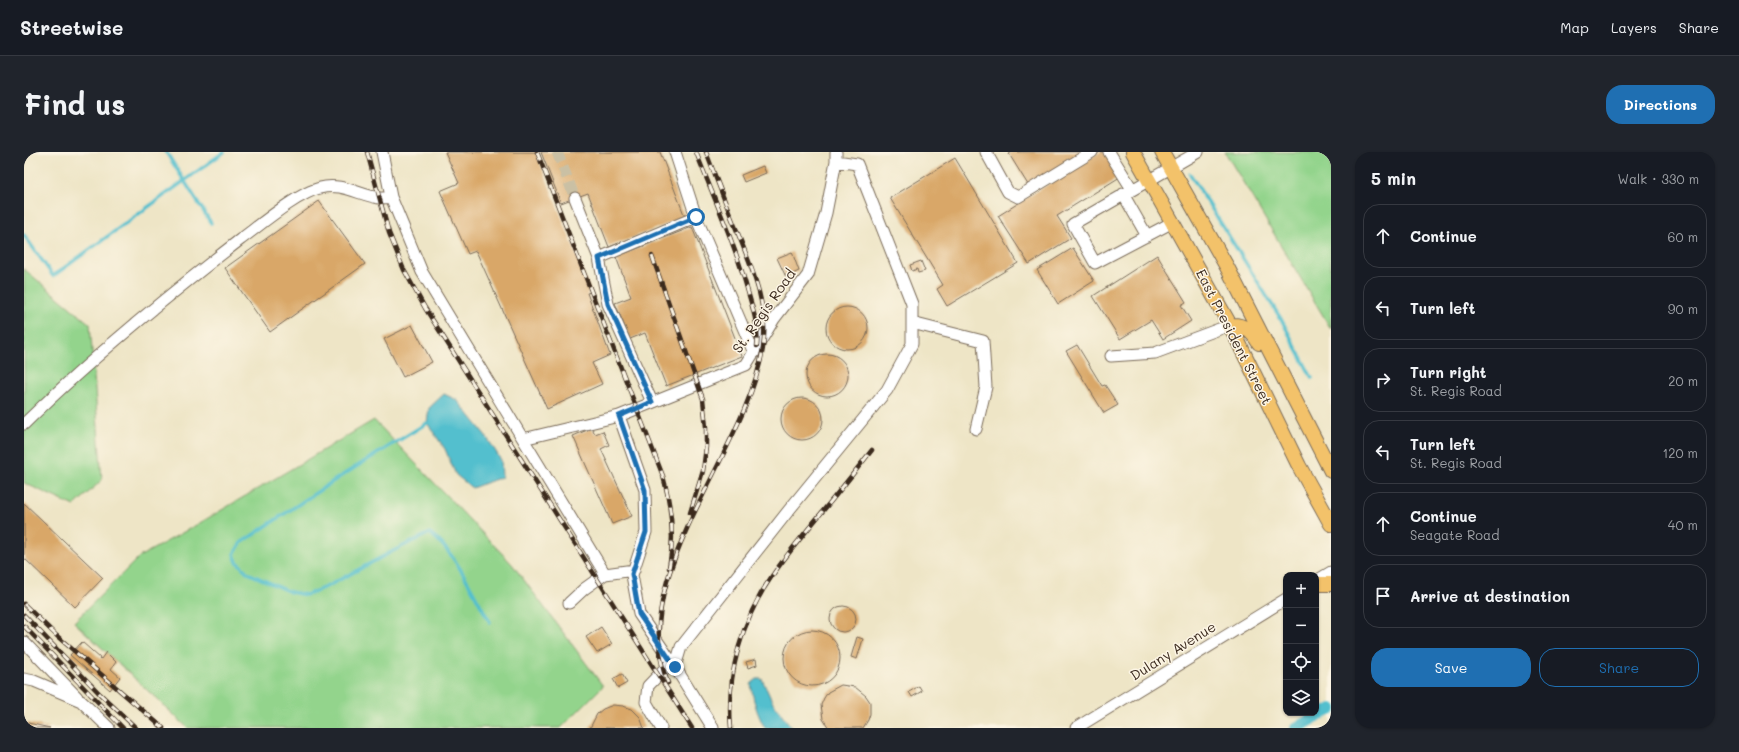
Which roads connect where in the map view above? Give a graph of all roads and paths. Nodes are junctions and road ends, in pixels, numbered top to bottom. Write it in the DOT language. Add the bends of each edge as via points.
graph roads {
  1 [pos="382,152"];
  2 [pos="675,152"];
  3 [pos="986,152"];
  4 [pos="1092,152"];
  5 [pos="1109,152"];
  6 [pos="1133,152"];
  7 [pos="1162,152"];
  8 [pos="1198,152"];
  9 [pos="836,157"];
  10 [pos="1171,167"];
  11 [pos="1149,180"];
  12 [pos="1128,192"];
  13 [pos="391,197"];
  14 [pos="575,198"];
  15 [pos="696,217"];
  16 [pos="1173,222"];
  17 [pos="1147,236"];
  18 [pos="599,258"];
  19 [pos="912,323"];
  20 [pos="1230,324"];
  21 [pos="754,353"];
  22 [pos="1111,356"];
  23 [pos="1294,397"];
  24 [pos="652,402"];
  25 [pos="619,416"];
  26 [pos="24,424"];
  27 [pos="976,429"];
  28 [pos="523,439"];
  29 [pos="1331,471"];
  30 [pos="1331,524"];
  31 [pos="634,570"];
  32 [pos="1331,572"];
  33 [pos="605,574"];
  34 [pos="1319,579"];
  35 [pos="1319,584"];
  36 [pos="1331,584"];
  37 [pos="1283,601"];
  38 [pos="569,603"];
  39 [pos="24,642"];
  40 [pos="673,665"];
  41 [pos="24,679"];
  42 [pos="81,701"];
  43 [pos="109,728"];
  44 [pos="661,728"];
  45 [pos="713,728"];
  46 [pos="1076,728"];
  1 -- 13 [label="street"];
  2 -- 15 [label="street"];
  3 -- 4 [label="street" via="1008,192 1018,197"];
  5 -- 12 [label="street"];
  6 -- 11 [label="main road, East President Street"];
  7 -- 10 [label="main road, East President Street"];
  8 -- 10 [label="street"];
  9 -- 19 [label="street" via="857,164 912,304"];
  9 -- 21 [label="street, St. Regis Road" via="826,213 808,275 774,319"];
  10 -- 11 [label="street"];
  10 -- 23 [label="main road, East President Street" via="1227,267"];
  11 -- 12 [label="street"];
  11 -- 16 [label="main road, East President Street"];
  12 -- 17 [label="street"];
  12 -- 17 [label="street" via="1073,224 1095,263"];
  13 -- 26 [label="street" via="379,198 344,187 320,187 307,192 185,283 71,378"];
  13 -- 28 [label="street" via="422,272"];
  14 -- 18 [label="street"];
  15 -- 18 [label="street"];
  15 -- 21 [label="street"];
  16 -- 17 [label="street"];
  16 -- 20 [label="main road, East President Street"];
  18 -- 24 [label="street" via="608,304"];
  19 -- 27 [label="street" via="983,341 986,387"];
  19 -- 40 [label="street" via="912,344 887,390 681,647"];
  20 -- 22 [label="street" via="1155,353"];
  20 -- 23 [label="main road" via="1241,325 1254,335"];
  20 -- 30 [label="main road, East President Street" via="1299,466"];
  21 -- 24 [label="street, St. Regis Road" via="746,365"];
  23 -- 29 [label="main road, East President Street"];
  24 -- 25 [label="street, St. Regis Road"];
  25 -- 28 [label="street, St. Regis Road"];
  25 -- 31 [label="street" via="645,490 646,532"];
  28 -- 33 [label="street"];
  31 -- 33 [label="street"];
  31 -- 40 [label="street" via="632,574 639,614"];
  32 -- 34 [label="street"];
  33 -- 38 [label="street"];
  35 -- 36 [label="main road"];
  37 -- 46 [label="street, Dulany Avenue"];
  39 -- 42 [label="street"];
  40 -- 44 [label="street" via="648,686 646,702"];
  40 -- 45 [label="street"];
  41 -- 42 [label="street"];
  42 -- 43 [label="street"];
}
